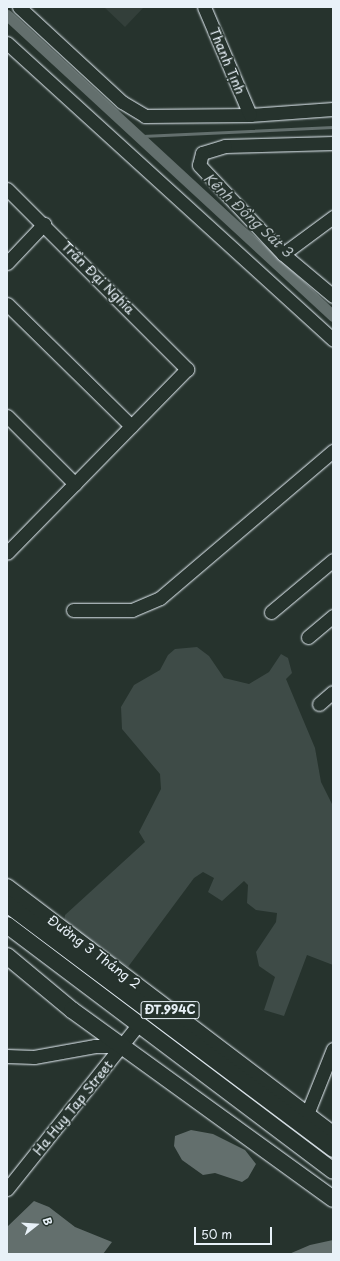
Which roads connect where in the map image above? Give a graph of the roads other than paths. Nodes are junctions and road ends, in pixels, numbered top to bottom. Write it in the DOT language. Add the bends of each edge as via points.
graph roads {
  1 [pos="19,7"];
  2 [pos="204,7"];
  3 [pos="7,43"];
  4 [pos="333,109"];
  5 [pos="250,115"];
  6 [pos="333,143"];
  7 [pos="7,189"];
  8 [pos="333,217"];
  9 [pos="44,224"];
  10 [pos="283,254"];
  11 [pos="7,263"];
  12 [pos="333,296"];
  13 [pos="7,304"];
  14 [pos="333,340"];
  15 [pos="7,416"];
  16 [pos="131,426"];
  17 [pos="333,451"];
  18 [pos="75,484"];
  19 [pos="7,553"];
  20 [pos="333,560"];
  21 [pos="73,610"];
  22 [pos="271,612"];
  23 [pos="333,616"];
  24 [pos="308,637"];
  25 [pos="333,692"];
  26 [pos="319,704"];
  27 [pos="7,887"];
  28 [pos="7,904"];
  29 [pos="7,925"];
  30 [pos="7,956"];
  31 [pos="156,999"];
  32 [pos="147,1012"];
  33 [pos="137,1026"];
  34 [pos="124,1046"];
  35 [pos="333,1049"];
  36 [pos="7,1056"];
  37 [pos="307,1114"];
  38 [pos="333,1134"];
  39 [pos="333,1149"];
  40 [pos="333,1171"];
  41 [pos="7,1189"];
  42 [pos="333,1199"];
  1 -- 5 [label="street" via="133,111 156,118"];
  2 -- 5 [label="street, Thanh Tịnh"];
  3 -- 14 [label="street"];
  4 -- 5 [label="street"];
  6 -- 10 [label="street" via="225,146 206,150 200,157 206,175"];
  7 -- 9 [label="street, Trần Đại Nghĩa"];
  8 -- 10 [label="street"];
  9 -- 11 [label="street"];
  9 -- 16 [label="street, Trần Đại Nghĩa" via="187,368"];
  10 -- 12 [label="street"];
  13 -- 16 [label="street"];
  15 -- 18 [label="street"];
  16 -- 18 [label="street"];
  17 -- 21 [label="street" via="160,598 132,610"];
  18 -- 19 [label="street"];
  20 -- 22 [label="street"];
  23 -- 24 [label="street"];
  25 -- 26 [label="street"];
  27 -- 31 [label="main road, Đường 3 Tháng 2 / ĐT.994C"];
  28 -- 32 [label="main road, Đường 3 Tháng 2 / ĐT.994C"];
  29 -- 33 [label="main road, ĐT.994C"];
  30 -- 34 [label="main road"];
  31 -- 32 [label="main road"];
  31 -- 37 [label="main road, Đường 3 Tháng 2 / ĐT.994C"];
  32 -- 33 [label="main road"];
  32 -- 39 [label="main road, Đường 3 Tháng 2 / ĐT.994C"];
  33 -- 34 [label="street, Ha Huy Tap Street"];
  33 -- 40 [label="main road, ĐT.994C"];
  34 -- 36 [label="street" via="94,1046 34,1058"];
  34 -- 41 [label="street, Ha Huy Tap Street"];
  34 -- 42 [label="main road"];
  35 -- 37 [label="street"];
  37 -- 38 [label="main road, Đường 3 Tháng 2 / ĐT.994C"];
}
